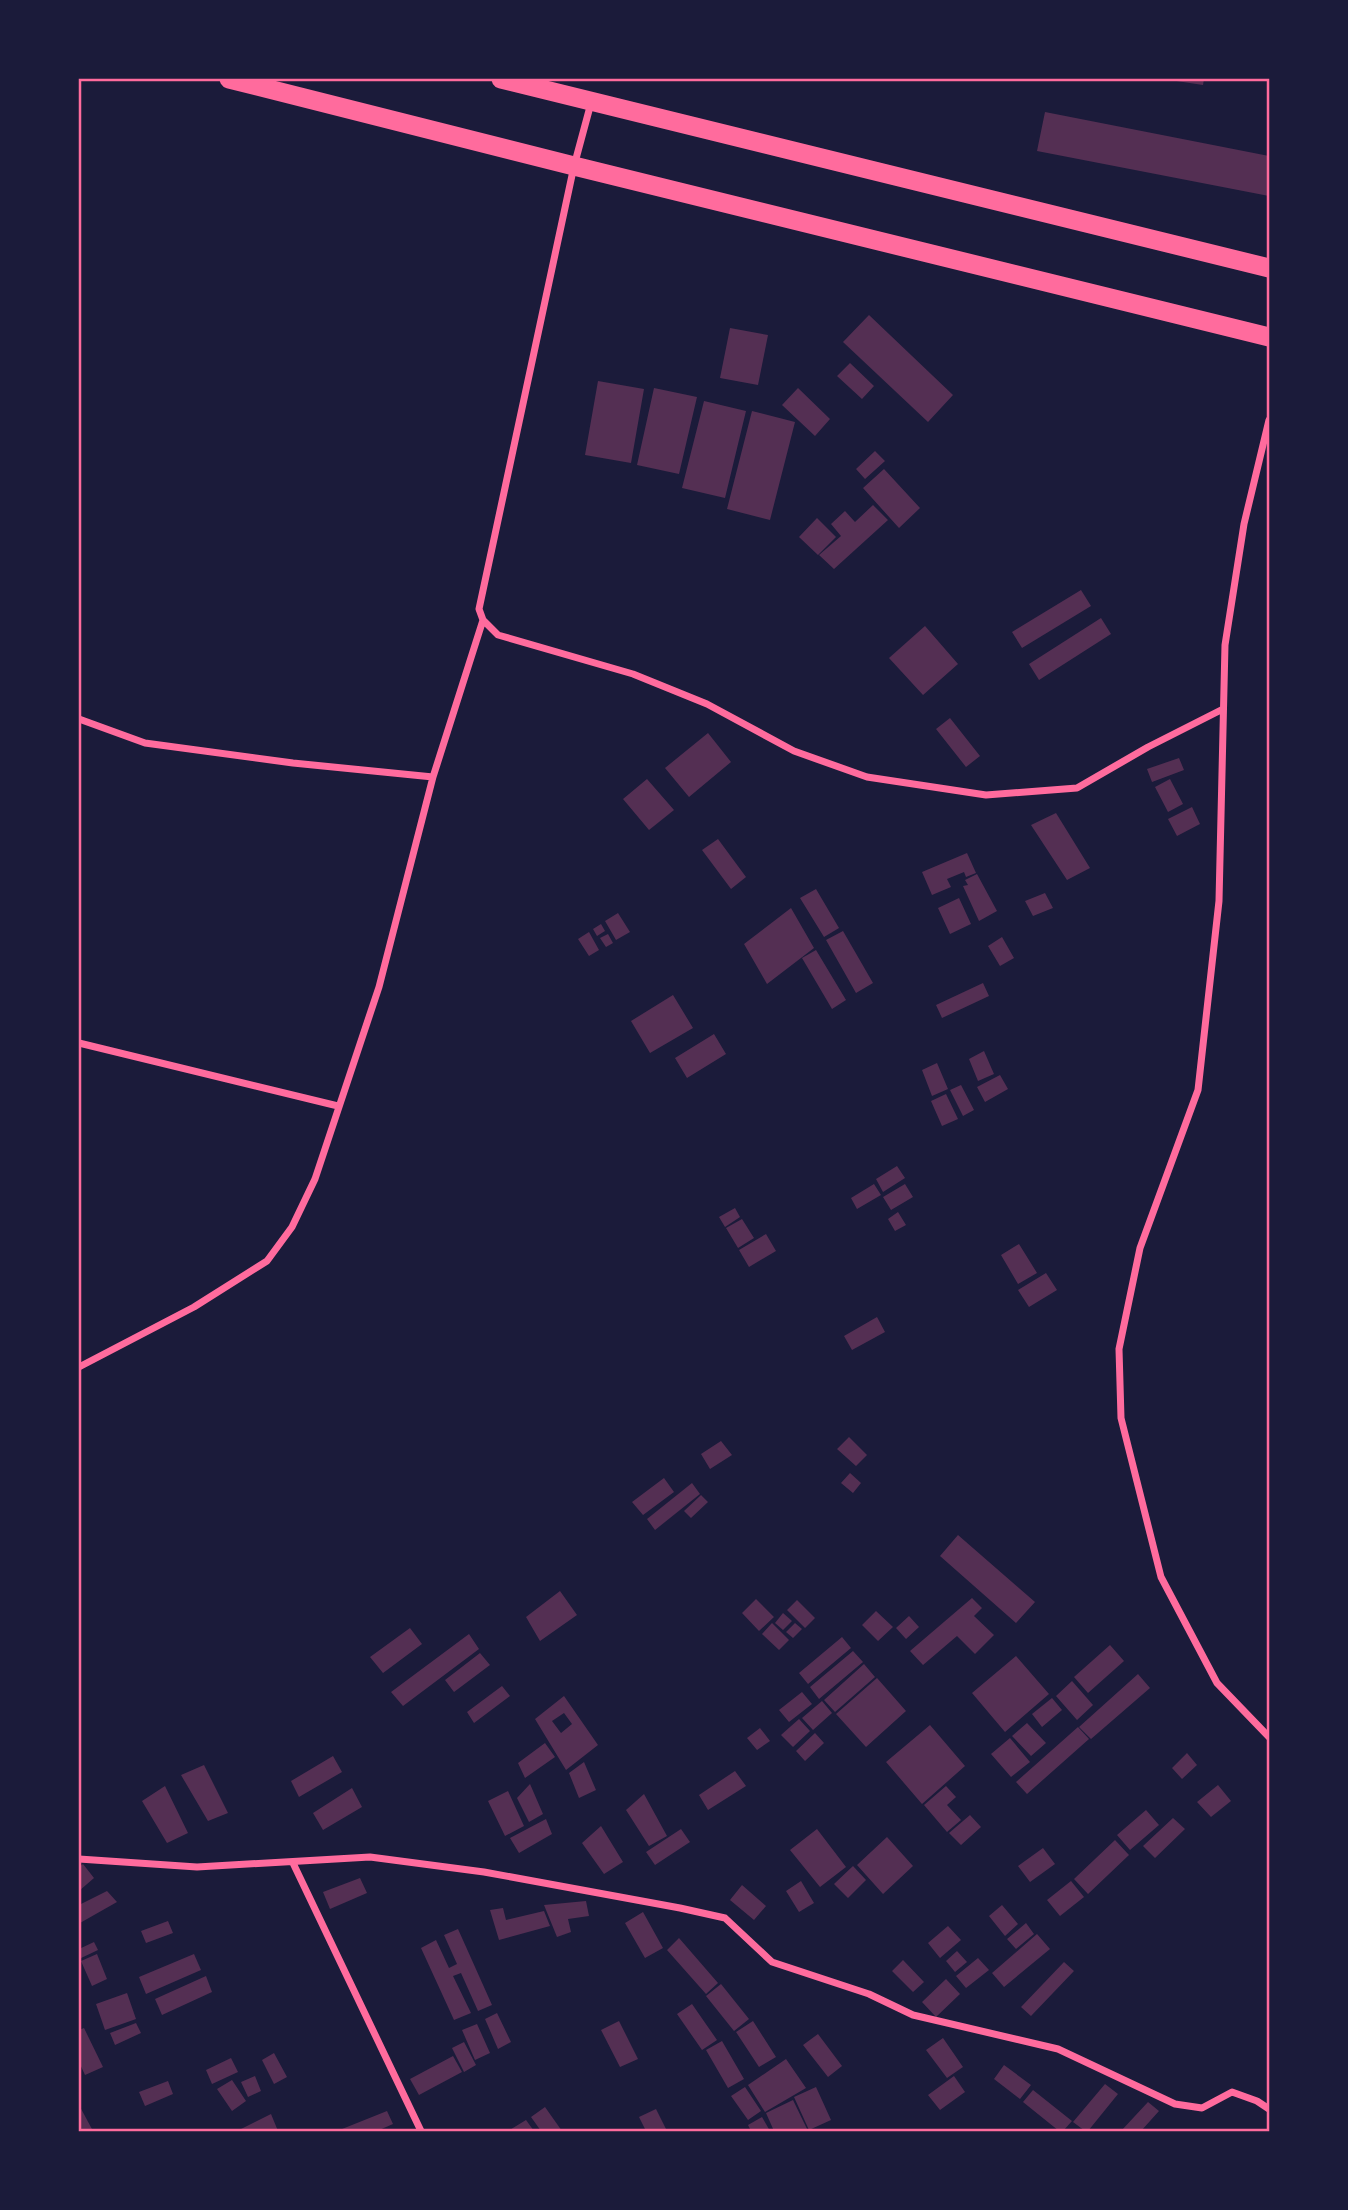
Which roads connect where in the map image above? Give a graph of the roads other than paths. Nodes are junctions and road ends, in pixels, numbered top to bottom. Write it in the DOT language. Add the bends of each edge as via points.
graph roads {
  1 [pos="229,79"];
  2 [pos="502,79"];
  3 [pos="592,100"];
  4 [pos="574,166"];
  5 [pos="1269,268"];
  6 [pos="1269,337"];
  7 [pos="1269,419"];
  8 [pos="483,620"];
  9 [pos="1223,709"];
  10 [pos="79,719"];
  11 [pos="432,777"];
  12 [pos="79,1043"];
  13 [pos="338,1106"];
  14 [pos="79,1367"];
  15 [pos="1269,1737"];
  16 [pos="79,1859"];
  17 [pos="293,1863"];
  18 [pos="1269,2109"];
  19 [pos="421,2131"];
  1 -- 4 [label="highway"];
  2 -- 3 [label="highway"];
  3 -- 4 [label="street"];
  3 -- 5 [label="highway"];
  4 -- 6 [label="highway"];
  4 -- 8 [label="street" via="479,609"];
  7 -- 9 [label="street" via="1242,537 1225,645"];
  8 -- 9 [label="street" via="498,635 633,674 707,704 794,751 867,776 986,795 1077,788"];
  8 -- 11 [label="street"];
  9 -- 15 [label="street" via="1219,901 1198,1090 1140,1248 1119,1349 1121,1418 1161,1577 1217,1683"];
  10 -- 11 [label="street" via="145,743"];
  11 -- 13 [label="street" via="379,987"];
  12 -- 13 [label="street"];
  13 -- 14 [label="street" via="315,1179 292,1227 267,1261 194,1307"];
  16 -- 17 [label="street" via="197,1867"];
  17 -- 18 [label="street" via="370,1857 484,1872 725,1918 772,1962 869,1994 913,2015 1058,2049 1175,2104 1202,2108 1232,2092"];
  17 -- 19 [label="street"];
}
